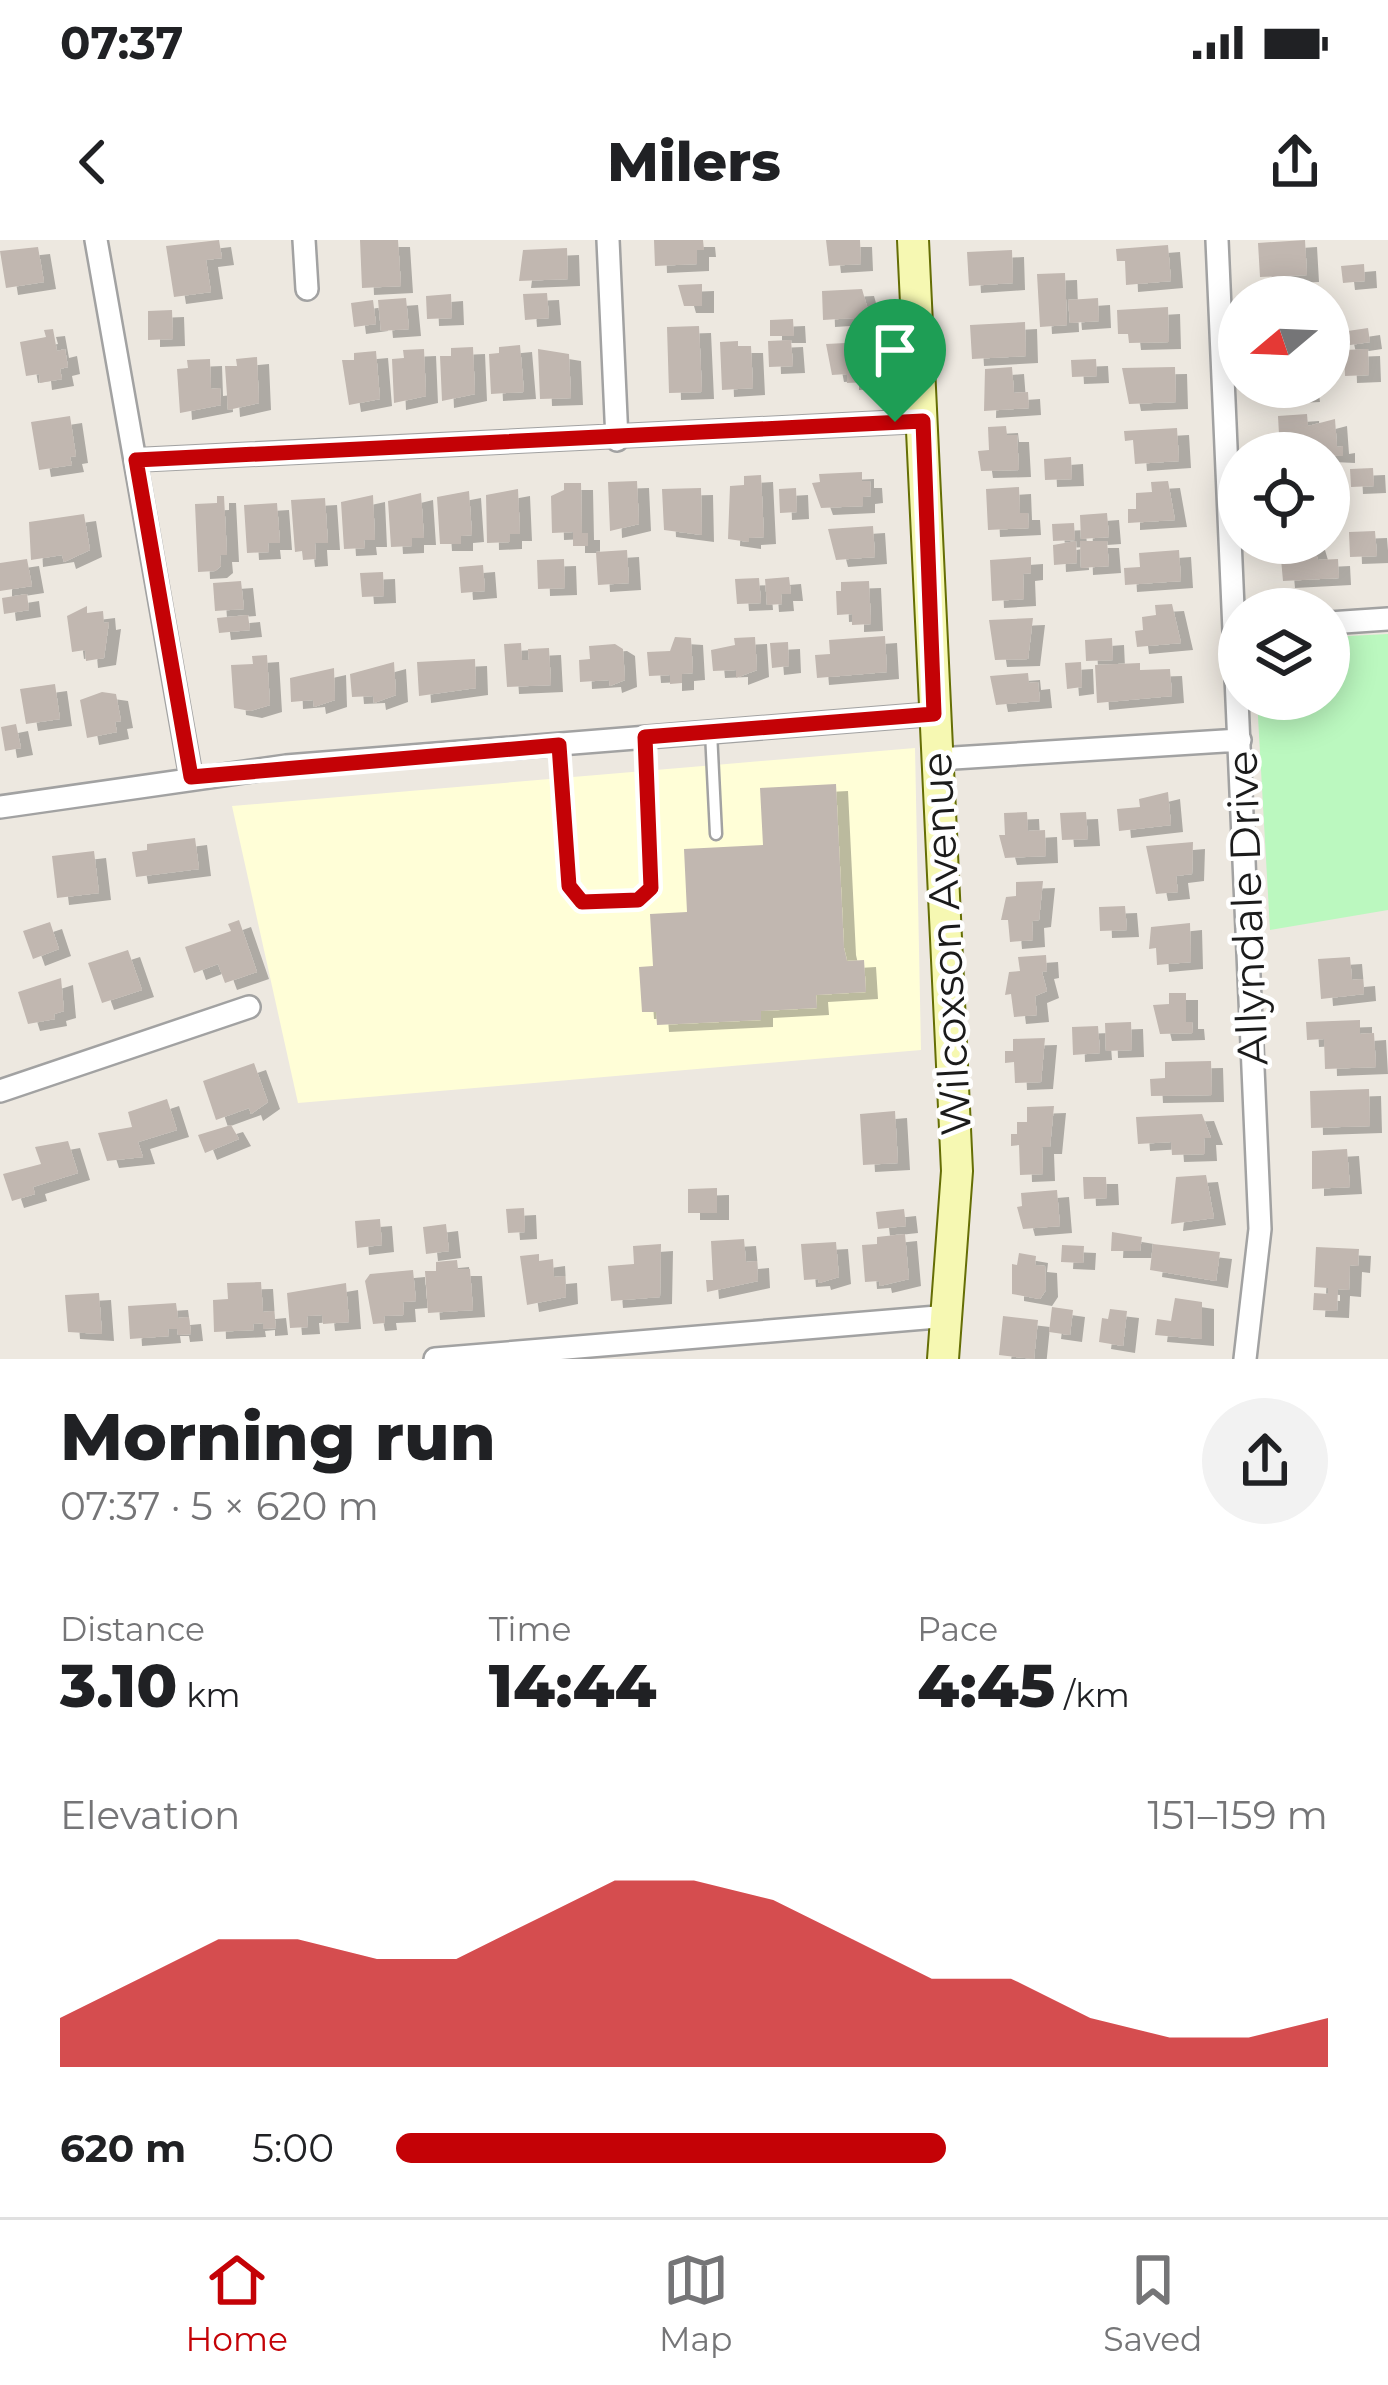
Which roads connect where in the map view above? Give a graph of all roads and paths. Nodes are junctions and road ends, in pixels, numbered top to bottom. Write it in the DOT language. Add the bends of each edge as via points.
graph roads {
  1 [pos="96,240"];
  2 [pos="304,240"];
  3 [pos="608,240"];
  4 [pos="914,240"];
  5 [pos="1217,240"];
  6 [pos="307,289"];
  7 [pos="923,421"];
  8 [pos="617,440"];
  9 [pos="136,460"];
  10 [pos="1235,588"];
  11 [pos="1388,619"];
  12 [pos="1350,622"];
  13 [pos="934,714"];
  14 [pos="1239,720"];
  15 [pos="711,732"];
  16 [pos="645,737"];
  17 [pos="1240,740"];
  18 [pos="559,745"];
  19 [pos="938,759"];
  20 [pos="191,777"];
  21 [pos="0,807"];
  22 [pos="716,834"];
  23 [pos="249,1007"];
  24 [pos="0,1090"];
  25 [pos="949,1316"];
  26 [pos="638,1350"];
  27 [pos="435,1359"];
  28 [pos="944,1359"];
  29 [pos="1245,1359"];
  1 -- 9 [label="street"];
  2 -- 6 [label="street"];
  3 -- 8 [label="street"];
  4 -- 7 [label="street, Wilcoxson Avenue"];
  5 -- 10 [label="street, Allyndale Drive"];
  7 -- 8 [label="street"];
  7 -- 13 [label="street, Wilcoxson Avenue"];
  8 -- 9 [label="street"];
  9 -- 20 [label="street"];
  11 -- 12 [label="street"];
  13 -- 15 [label="street"];
  13 -- 19 [label="street, Wilcoxson Avenue"];
  14 -- 17 [label="street, Allyndale Drive"];
  15 -- 16 [label="street"];
  15 -- 22 [label="lane"];
  16 -- 18 [label="street"];
  16 -- 18 [label="lane" via="651,888 638,900 582,902 569,886"];
  17 -- 19 [label="street"];
  17 -- 29 [label="street, Allyndale Drive" via="1260,1228"];
  18 -- 20 [label="street"];
  19 -- 25 [label="street, Wilcoxson Avenue" via="957,1171"];
  20 -- 21 [label="street"];
  23 -- 24 [label="street"];
  25 -- 26 [label="street"];
  25 -- 28 [label="street, Wilcoxson Avenue"];
  26 -- 27 [label="street"];
}
